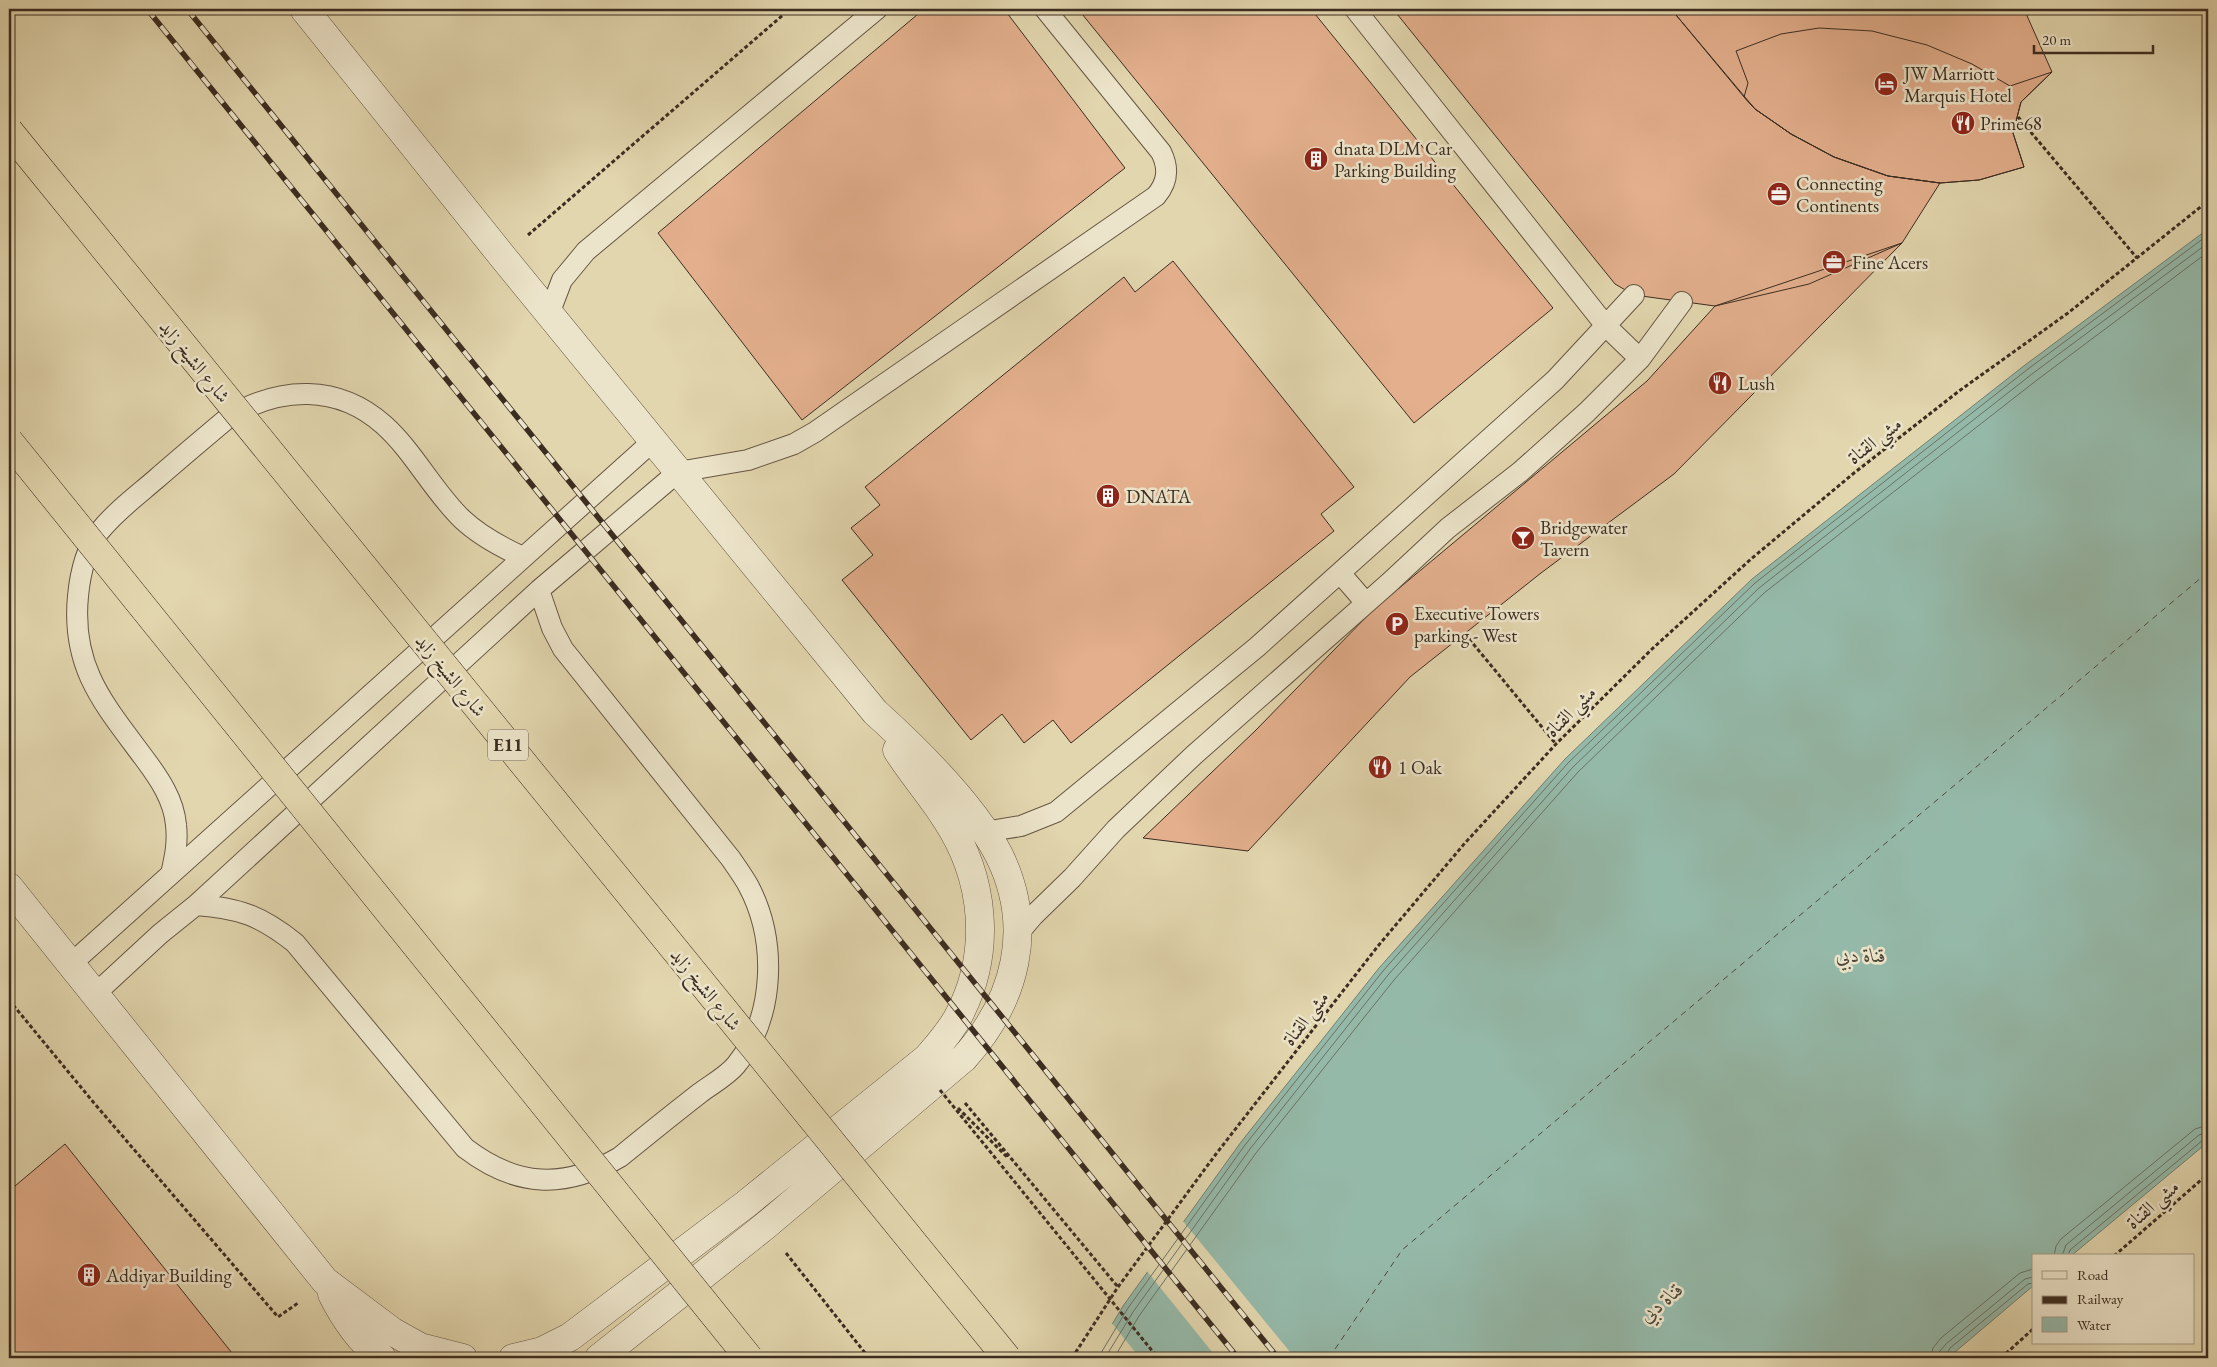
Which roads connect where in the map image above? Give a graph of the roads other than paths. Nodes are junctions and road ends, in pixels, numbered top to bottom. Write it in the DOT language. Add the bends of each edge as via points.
graph roads {
  1 [pos="304,9"];
  2 [pos="877,9"];
  3 [pos="1045,9"];
  4 [pos="1355,9"];
  5 [pos="9,131"];
  6 [pos="1634,295"];
  7 [pos="1682,302"];
  8 [pos="549,314"];
  9 [pos="1606,326"];
  10 [pos="1640,359"];
  11 [pos="9,441"];
  12 [pos="653,441"];
  13 [pos="678,472"];
  14 [pos="523,557"];
  15 [pos="1340,573"];
  16 [pos="539,590"];
  17 [pos="1366,603"];
  18 [pos="875,712"];
  19 [pos="984,832"];
  20 [pos="171,874"];
  21 [pos="9,887"];
  22 [pos="196,905"];
  23 [pos="1017,935"];
  24 [pos="72,964"];
  25 [pos="94,995"];
  26 [pos="316,1289"];
  27 [pos="382,1358"];
  28 [pos="463,1358"];
  29 [pos="513,1358"];
  30 [pos="599,1358"];
  31 [pos="749,1358"];
  32 [pos="1007,1358"];
  1 -- 8 [label="street"];
  2 -- 8 [label="lane" via="586,251 562,280"];
  3 -- 13 [label="lane" via="1161,152 1167,170 1162,189 816,432 794,444 748,460"];
  4 -- 9 [label="lane"];
  5 -- 32 [label="highway, شارع الشيخ زايد / E11, bridge"];
  6 -- 9 [label="lane"];
  7 -- 10 [label="lane"];
  8 -- 12 [label="street"];
  9 -- 10 [label="lane"];
  9 -- 15 [label="lane" via="1555,380"];
  10 -- 17 [label="lane" via="1520,472 1448,528"];
  11 -- 31 [label="highway, bridge"];
  12 -- 13 [label="street"];
  12 -- 14 [label="lane"];
  13 -- 16 [label="lane"];
  13 -- 18 [label="street"];
  14 -- 20 [label="lane"];
  14 -- 20 [label="lane" via="479,534 461,518 384,426 364,410 340,399 315,394 289,394 248,406 230,417 120,510 98,533 86,559 76,614 78,642 98,695 159,777 170,800 176,824 177,849"];
  15 -- 17 [label="lane"];
  15 -- 19 [label="lane" via="1257,647 1056,812 1021,826"];
  16 -- 22 [label="lane"];
  16 -- 22 [label="lane" via="552,628 564,649 731,859 751,892 767,942 766,1000 749,1045 735,1066 602,1168 560,1179 534,1179 509,1174 486,1164 465,1148 295,943 274,926 250,914 224,907"];
  17 -- 23 [label="lane" via="1148,798"];
  18 -- 19 [label="street" via="922,757"];
  18 -- 29 [label="street" via="910,771 947,819 970,866 977,891 981,943 969,994 958,1016 927,1058 739,1210 570,1337 542,1351"];
  19 -- 23 [label="street" via="1009,881 1016,908"];
  20 -- 24 [label="lane"];
  21 -- 24 [label="street"];
  22 -- 25 [label="lane"];
  23 -- 30 [label="street" via="1015,963 997,1015 982,1038 942,1083"];
  24 -- 25 [label="street"];
  25 -- 26 [label="street"];
  26 -- 27 [label="street" via="339,1309 356,1333"];
  26 -- 28 [label="street" via="420,1347"];
}
